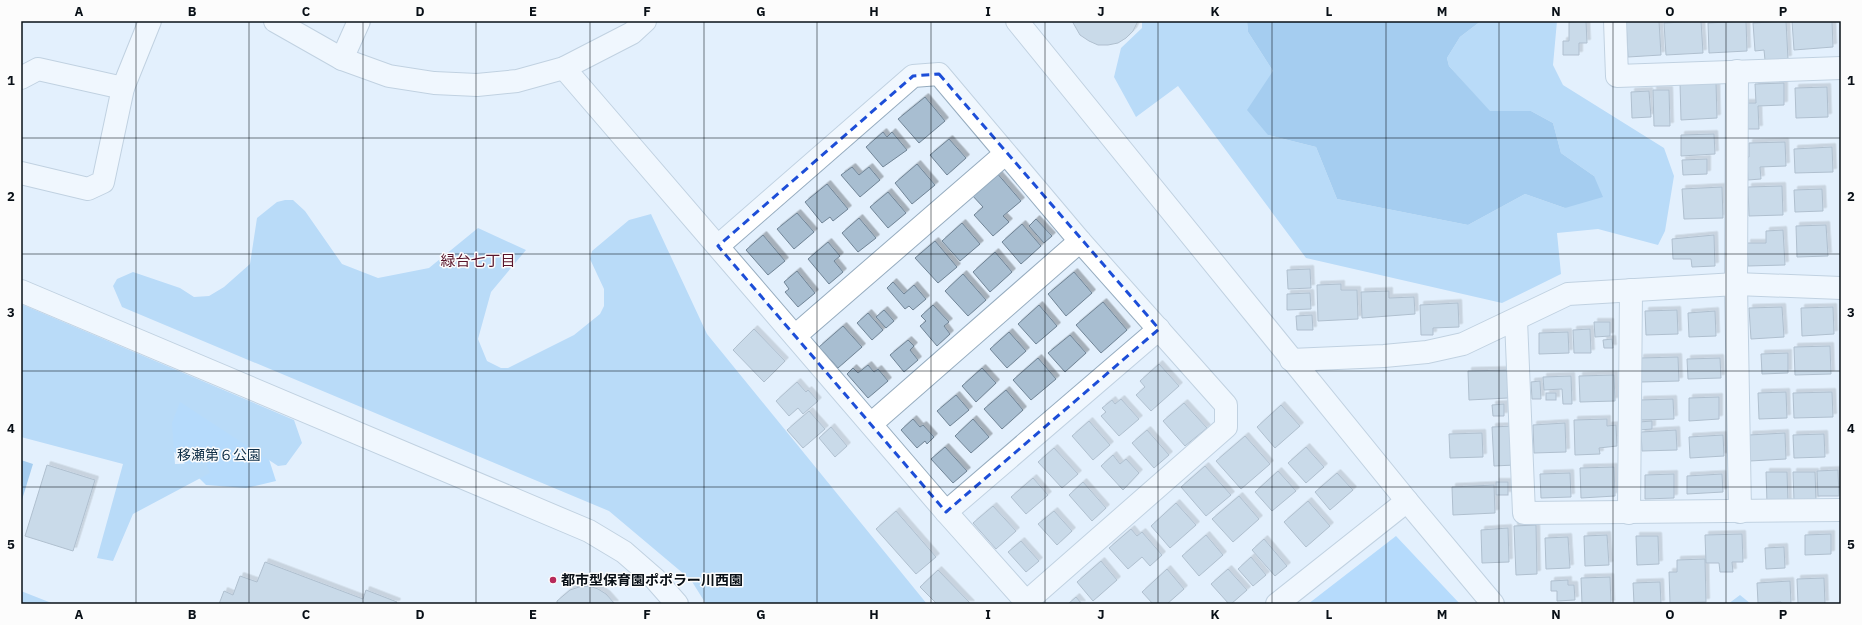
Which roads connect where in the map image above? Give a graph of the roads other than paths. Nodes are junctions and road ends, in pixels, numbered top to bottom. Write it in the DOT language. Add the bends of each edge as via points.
graph roads {
  1 [pos="150,21"];
  2 [pos="275,21"];
  3 [pos="359,21"];
  4 [pos="645,21"];
  5 [pos="1017,21"];
  6 [pos="1615,21"];
  7 [pos="342,59"];
  8 [pos="564,68"];
  9 [pos="1841,68"];
  10 [pos="1737,71"];
  11 [pos="21,78"];
  12 [pos="122,88"];
  13 [pos="1006,154"];
  14 [pos="21,173"];
  15 [pos="1080,241"];
  16 [pos="718,246"];
  17 [pos="1736,284"];
  18 [pos="1841,288"];
  19 [pos="21,290"];
  20 [pos="1631,290"];
  21 [pos="1516,320"];
  22 [pos="1159,329"];
  23 [pos="795,336"];
  24 [pos="1291,360"];
  25 [pos="871,424"];
  26 [pos="1407,501"];
  27 [pos="1841,510"];
  28 [pos="946,512"];
  29 [pos="1740,512"];
  30 [pos="1629,513"];
  31 [pos="1026,603"];
  32 [pos="677,604"];
  33 [pos="1277,604"];
  34 [pos="1493,604"];
  1 -- 12 [label="street"];
  2 -- 7 [label="street"];
  3 -- 7 [label="street"];
  4 -- 8 [label="street" via="632,33"];
  5 -- 24 [label="street"];
  6 -- 10 [label="street" via="1617,76"];
  7 -- 8 [label="street" via="389,76 477,86 517,81"];
  8 -- 16 [label="street"];
  9 -- 10 [label="street"];
  10 -- 17 [label="street"];
  11 -- 12 [label="street" via="38,69"];
  12 -- 14 [label="street" via="103,182 88,189"];
  13 -- 15 [label="street"];
  13 -- 16 [label="street" via="940,74 913,76"];
  13 -- 23 [label="street"];
  15 -- 22 [label="street"];
  15 -- 25 [label="street"];
  16 -- 23 [label="street"];
  17 -- 18 [label="street"];
  17 -- 20 [label="street"];
  17 -- 29 [label="street"];
  19 -- 32 [label="street" via="589,531 624,552 655,579"];
  20 -- 21 [label="street" via="1568,294"];
  20 -- 30 [label="street"];
  21 -- 24 [label="street" via="1463,344 1427,352"];
  21 -- 30 [label="street" via="1524,513"];
  22 -- 28 [label="street"];
  22 -- 31 [label="street" via="1226,405 1226,427"];
  23 -- 25 [label="street"];
  24 -- 26 [label="street"];
  25 -- 28 [label="street"];
  26 -- 33 [label="street"];
  26 -- 34 [label="street"];
  27 -- 29 [label="street"];
  28 -- 31 [label="street"];
  29 -- 30 [label="street"];
}
